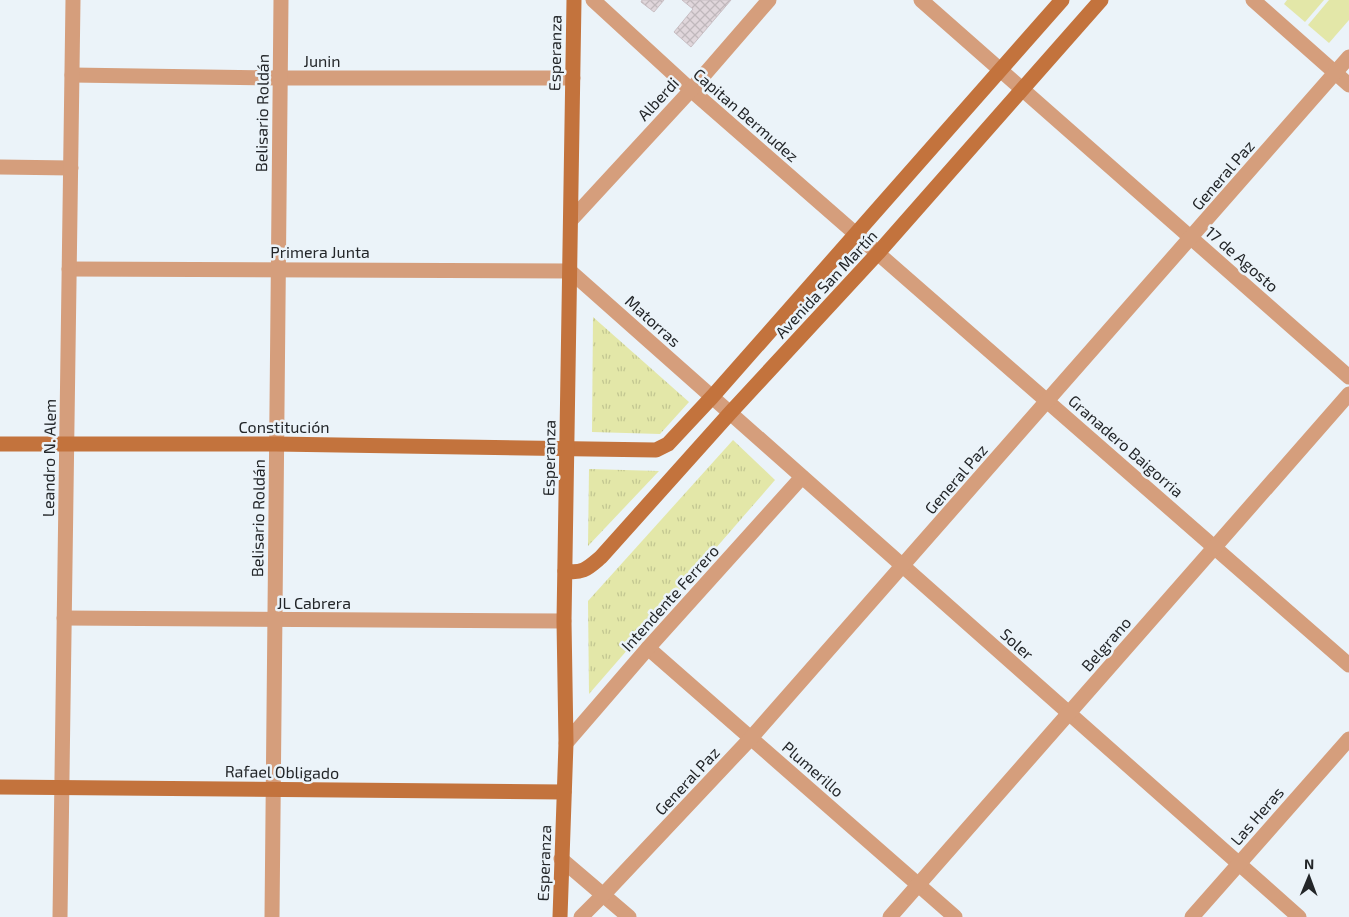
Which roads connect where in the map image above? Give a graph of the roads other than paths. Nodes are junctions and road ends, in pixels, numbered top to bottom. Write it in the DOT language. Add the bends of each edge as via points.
graph roads {
  1 [pos="73,0"];
  2 [pos="281,0"];
  3 [pos="574,0"];
  4 [pos="593,0"];
  5 [pos="769,0"];
  6 [pos="921,0"];
  7 [pos="1062,0"];
  8 [pos="1101,0"];
  9 [pos="1253,0"];
  10 [pos="1349,57"];
  11 [pos="1000,70"];
  12 [pos="1336,73"];
  13 [pos="72,76"];
  14 [pos="280,78"];
  15 [pos="573,78"];
  16 [pos="1349,85"];
  17 [pos="691,90"];
  18 [pos="1022,90"];
  19 [pos="0,167"];
  20 [pos="71,168"];
  21 [pos="571,220"];
  22 [pos="856,234"];
  23 [pos="1191,238"];
  24 [pos="878,253"];
  25 [pos="69,269"];
  26 [pos="278,270"];
  27 [pos="570,271"];
  28 [pos="1349,377"];
  29 [pos="1349,394"];
  30 [pos="712,397"];
  31 [pos="1048,401"];
  32 [pos="730,413"];
  33 [pos="0,444"];
  34 [pos="67,444"];
  35 [pos="276,444"];
  36 [pos="567,449"];
  37 [pos="802,477"];
  38 [pos="1215,547"];
  39 [pos="903,566"];
  40 [pos="565,571"];
  41 [pos="64,618"];
  42 [pos="275,620"];
  43 [pos="564,621"];
  44 [pos="648,648"];
  45 [pos="1349,665"];
  46 [pos="1069,713"];
  47 [pos="751,738"];
  48 [pos="1349,739"];
  49 [pos="566,743"];
  50 [pos="0,787"];
  51 [pos="62,788"];
  52 [pos="273,789"];
  53 [pos="564,792"];
  54 [pos="561,858"];
  55 [pos="1239,864"];
  56 [pos="918,885"];
  57 [pos="604,894"];
  58 [pos="60,917"];
  59 [pos="272,917"];
  60 [pos="560,917"];
  61 [pos="581,917"];
  62 [pos="630,917"];
  63 [pos="890,917"];
  64 [pos="955,917"];
  65 [pos="1192,917"];
  66 [pos="1299,917"];
  1 -- 13 [label="street, Leandro N. Alem"];
  2 -- 14 [label="street, Belisario Roldán"];
  3 -- 15 [label="main road, Esperanza"];
  4 -- 17 [label="street, Capitan Bermudez"];
  5 -- 17 [label="street, Alberdi"];
  6 -- 11 [label="street, 17 de Agosto"];
  7 -- 11 [label="main road, Avenida San Martín"];
  8 -- 18 [label="main road, Avenida San Martín"];
  9 -- 12 [label="street"];
  10 -- 12 [label="street, General Paz"];
  11 -- 18 [label="street, 17 de Agosto"];
  11 -- 22 [label="main road, Avenida San Martín"];
  12 -- 16 [label="street"];
  12 -- 23 [label="street, General Paz"];
  13 -- 14 [label="street, Junin"];
  13 -- 20 [label="street, Leandro N. Alem"];
  14 -- 15 [label="street, Junin"];
  14 -- 26 [label="street, Belisario Roldán"];
  15 -- 21 [label="main road, Esperanza"];
  17 -- 21 [label="street, Alberdi"];
  17 -- 22 [label="street, Capitan Bermudez"];
  18 -- 23 [label="street, 17 de Agosto"];
  18 -- 24 [label="main road, Avenida San Martín"];
  19 -- 20 [label="street"];
  20 -- 25 [label="street, Leandro N. Alem"];
  21 -- 27 [label="main road, Esperanza"];
  22 -- 24 [label="street, Capitan Bermudez"];
  22 -- 30 [label="main road, Avenida San Martín"];
  23 -- 28 [label="street, 17 de Agosto"];
  23 -- 31 [label="street, General Paz"];
  24 -- 31 [label="street, Granadero Baigorria"];
  24 -- 32 [label="main road, Avenida San Martín"];
  25 -- 26 [label="street, Primera Junta"];
  25 -- 34 [label="street, Leandro N. Alem"];
  26 -- 27 [label="street, Primera Junta"];
  26 -- 35 [label="street, Belisario Roldán"];
  27 -- 30 [label="street, Matorras"];
  27 -- 36 [label="main road, Esperanza"];
  29 -- 38 [label="street, Belgrano"];
  30 -- 32 [label="street, Soler"];
  30 -- 36 [label="main road, Avenida San Martín" via="668,444 656,450"];
  31 -- 38 [label="street, Granadero Baigorria"];
  31 -- 39 [label="street, General Paz"];
  32 -- 37 [label="street, Soler"];
  32 -- 40 [label="main road, Avenida San Martín" via="601,557 586,570 577,573"];
  33 -- 34 [label="main road, Constitución"];
  34 -- 35 [label="main road, Constitución"];
  34 -- 41 [label="street, Leandro N. Alem"];
  35 -- 36 [label="main road, Constitución"];
  35 -- 42 [label="street, Belisario Roldán"];
  36 -- 40 [label="main road, Esperanza"];
  37 -- 39 [label="street, Soler"];
  37 -- 44 [label="street, Intendente Ferrero"];
  38 -- 45 [label="street, Granadero Baigorria"];
  38 -- 46 [label="street, Belgrano"];
  39 -- 46 [label="street, Soler"];
  39 -- 47 [label="street, General Paz"];
  40 -- 43 [label="main road, Esperanza"];
  41 -- 42 [label="street, JL Cabrera"];
  41 -- 51 [label="street, Leandro N. Alem"];
  42 -- 43 [label="street, JL Cabrera"];
  42 -- 52 [label="street, Belisario Roldán"];
  43 -- 49 [label="main road, Esperanza"];
  44 -- 47 [label="street, Plumerillo"];
  44 -- 49 [label="street, Intendente Ferrero"];
  46 -- 55 [label="street, Soler"];
  46 -- 56 [label="street, Belgrano"];
  47 -- 56 [label="street, Plumerillo"];
  47 -- 57 [label="street, General Paz"];
  48 -- 55 [label="street, Las Heras"];
  49 -- 53 [label="main road, Esperanza"];
  50 -- 51 [label="main road, Rafael Obligado"];
  51 -- 52 [label="main road, Rafael Obligado"];
  51 -- 58 [label="street, Leandro N. Alem"];
  52 -- 53 [label="main road, Rafael Obligado"];
  52 -- 59 [label="street, Belisario Roldán"];
  53 -- 54 [label="main road, Esperanza"];
  54 -- 57 [label="street"];
  54 -- 60 [label="main road, Esperanza"];
  55 -- 65 [label="street, Las Heras"];
  55 -- 66 [label="street, Soler"];
  56 -- 63 [label="street, Belgrano"];
  56 -- 64 [label="street, Plumerillo"];
  57 -- 61 [label="street, General Paz"];
  57 -- 62 [label="street"];
}
